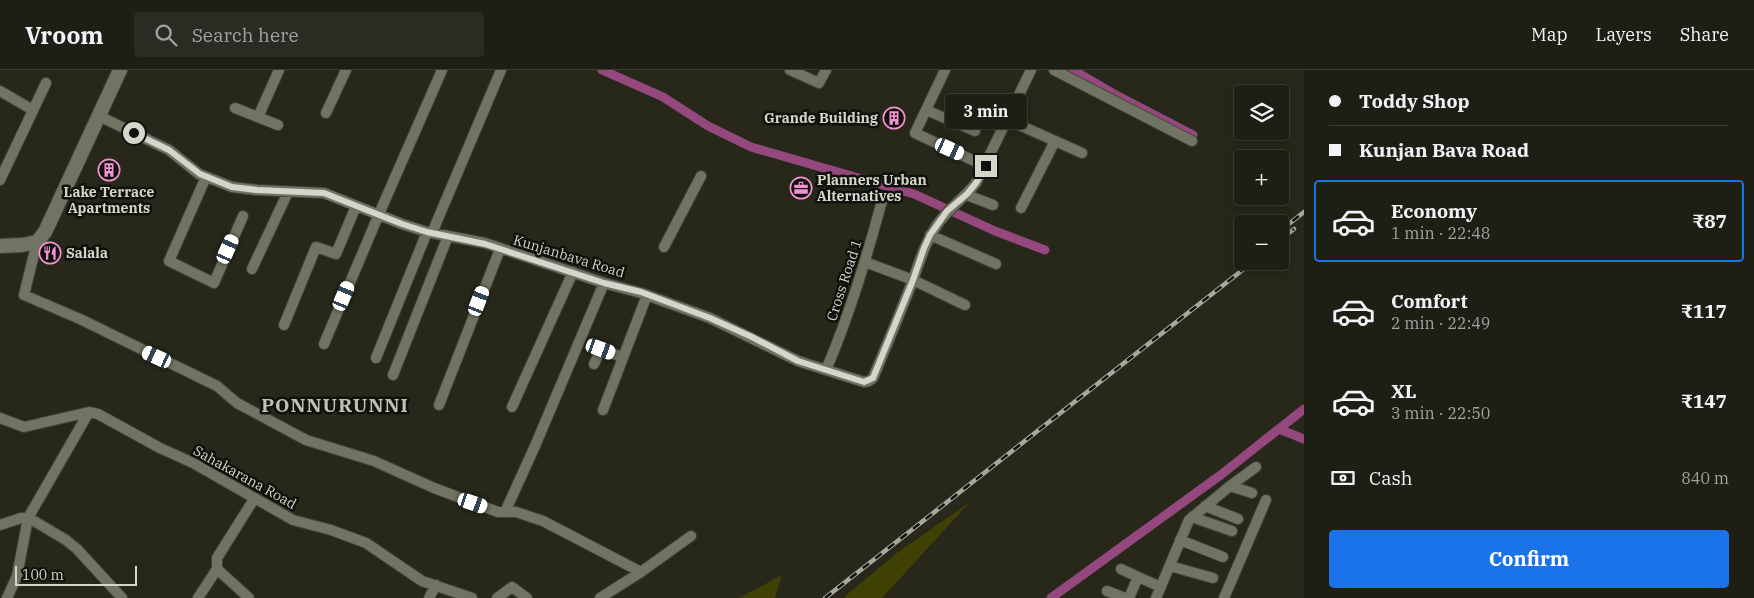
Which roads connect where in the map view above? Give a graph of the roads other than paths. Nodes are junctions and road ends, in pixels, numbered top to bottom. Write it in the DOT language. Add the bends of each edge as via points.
graph roads {
  1 [pos="120,70"];
  2 [pos="279,70"];
  3 [pos="346,70"];
  4 [pos="442,70"];
  5 [pos="501,70"];
  6 [pos="790,70"];
  7 [pos="826,70"];
  8 [pos="945,70"];
  9 [pos="1031,70"];
  10 [pos="1054,70"];
  11 [pos="46,83"];
  12 [pos="0,91"];
  13 [pos="235,108"];
  14 [pos="34,110"];
  15 [pos="926,110"];
  16 [pos="326,113"];
  17 [pos="99,116"];
  18 [pos="258,117"];
  19 [pos="1008,120"];
  20 [pos="278,125"];
  21 [pos="975,131"];
  22 [pos="1055,141"];
  23 [pos="1192,141"];
  24 [pos="1082,153"];
  25 [pos="986,166"];
  26 [pos="701,176"];
  27 [pos="206,177"];
  28 [pos="0,180"];
  29 [pos="288,192"];
  30 [pos="967,194"];
  31 [pos="883,197"];
  32 [pos="993,205"];
  33 [pos="356,206"];
  34 [pos="1021,208"];
  35 [pos="378,214"];
  36 [pos="243,216"];
  37 [pos="430,232"];
  38 [pos="930,235"];
  39 [pos="448,236"];
  40 [pos="38,242"];
  41 [pos="0,246"];
  42 [pos="664,247"];
  43 [pos="500,249"];
  44 [pos="865,262"];
  45 [pos="996,264"];
  46 [pos="252,270"];
  47 [pos="573,272"];
  48 [pos="913,280"];
  49 [pos="604,283"];
  50 [pos="647,295"];
  51 [pos="965,305"];
  52 [pos="284,325"];
  53 [pos="324,344"];
  54 [pos="622,356"];
  55 [pos="376,358"];
  56 [pos="594,364"];
  57 [pos="826,370"];
  58 [pos="393,375"];
  59 [pos="439,405"];
  60 [pos="512,407"];
  61 [pos="603,410"];
  62 [pos="89,412"];
  63 [pos="0,418"];
  64 [pos="1256,468"];
  65 [pos="1230,486"];
  66 [pos="1252,493"];
  67 [pos="254,499"];
  68 [pos="1266,500"];
  69 [pos="1205,506"];
  70 [pos="505,512"];
  71 [pos="1192,517"];
  72 [pos="28,518"];
  73 [pos="1238,519"];
  74 [pos="0,525"];
  75 [pos="1232,531"];
  76 [pos="690,536"];
  77 [pos="1180,540"];
  78 [pos="1222,557"];
  79 [pos="1170,566"];
  80 [pos="217,569"];
  81 [pos="1120,569"];
  82 [pos="641,572"];
  83 [pos="1138,577"];
  84 [pos="1213,578"];
  85 [pos="436,586"];
  86 [pos="1161,586"];
  87 [pos="1107,591"];
  88 [pos="7,598"];
  89 [pos="122,598"];
  90 [pos="198,598"];
  91 [pos="248,598"];
  92 [pos="428,598"];
  93 [pos="472,598"];
  94 [pos="497,598"];
  95 [pos="527,598"];
  96 [pos="600,598"];
  97 [pos="1125,598"];
  98 [pos="1129,598"];
  99 [pos="1156,598"];
  100 [pos="1224,598"];
  1 -- 17 [label="main road"];
  2 -- 18 [label="street"];
  3 -- 16 [label="street"];
  4 -- 35 [label="street"];
  5 -- 37 [label="street"];
  6 -- 7 [label="street" via="819,83"];
  8 -- 15 [label="street"];
  9 -- 19 [label="street, Kunjanbava Road"];
  10 -- 23 [label="street"];
  11 -- 14 [label="street"];
  12 -- 14 [label="street"];
  13 -- 18 [label="street"];
  14 -- 28 [label="street"];
  15 -- 21 [label="street"];
  15 -- 25 [label="street" via="916,133"];
  17 -- 27 [label="street, Kunjanbava Road" via="169,150"];
  17 -- 40 [label="main road" via="50,223"];
  18 -- 20 [label="street"];
  19 -- 22 [label="street"];
  19 -- 25 [label="street, Kunjanbava Road"];
  22 -- 24 [label="street"];
  22 -- 34 [label="street"];
  25 -- 30 [label="street, Kunjanbava Road"];
  26 -- 42 [label="street"];
  27 -- 29 [label="street, Kunjanbava Road" via="232,187"];
  27 -- 36 [label="street" via="169,261 214,283"];
  29 -- 33 [label="street, Kunjanbava Road" via="324,193"];
  29 -- 46 [label="street"];
  30 -- 32 [label="street"];
  30 -- 38 [label="street, Kunjanbava Road" via="947,211"];
  31 -- 44 [label="street, Cross Road 1"];
  33 -- 35 [label="street, Kunjanbava Road"];
  33 -- 52 [label="street" via="336,254 316,247"];
  35 -- 37 [label="street, Kunjanbava Road"];
  35 -- 53 [label="street"];
  37 -- 39 [label="street, Kunjanbava Road"];
  37 -- 55 [label="street"];
  38 -- 45 [label="street"];
  38 -- 48 [label="street, Kunjanbava Road"];
  39 -- 43 [label="street, Kunjanbava Road"];
  39 -- 58 [label="street"];
  40 -- 41 [label="main road"];
  40 -- 70 [label="street" via="24,295 216,386 237,403 306,440 374,461 473,503"];
  43 -- 47 [label="street, Kunjanbava Road"];
  43 -- 59 [label="street"];
  44 -- 48 [label="street"];
  44 -- 57 [label="street, Cross Road 1"];
  47 -- 49 [label="street, Kunjanbava Road"];
  47 -- 60 [label="street"];
  48 -- 51 [label="street"];
  48 -- 57 [label="street, Kunjanbava Road" via="873,378 864,382"];
  49 -- 50 [label="street, Kunjanbava Road"];
  49 -- 70 [label="street"];
  50 -- 54 [label="street"];
  50 -- 57 [label="street, Kunjanbava Road" via="710,318 798,361"];
  54 -- 56 [label="street" via="601,349"];
  54 -- 61 [label="street"];
  62 -- 63 [label="street" via="24,427"];
  62 -- 67 [label="street, Sahakarana Road" via="193,463"];
  62 -- 72 [label="street"];
  64 -- 65 [label="street"];
  65 -- 66 [label="street"];
  65 -- 69 [label="street"];
  67 -- 80 [label="street" via="217,558"];
  67 -- 85 [label="street, Sahakarana Road" via="292,520 366,543 422,581"];
  68 -- 100 [label="street"];
  69 -- 71 [label="street"];
  69 -- 73 [label="street"];
  70 -- 82 [label="street" via="516,512 543,521"];
  71 -- 75 [label="street"];
  71 -- 77 [label="street"];
  72 -- 74 [label="street"];
  72 -- 88 [label="street" via="17,576"];
  72 -- 89 [label="street" via="77,549"];
  76 -- 82 [label="street"];
  77 -- 78 [label="street"];
  77 -- 79 [label="street"];
  79 -- 84 [label="street"];
  79 -- 86 [label="street"];
  80 -- 90 [label="street"];
  80 -- 91 [label="street"];
  81 -- 83 [label="street"];
  82 -- 96 [label="street"];
  83 -- 86 [label="street"];
  83 -- 98 [label="street"];
  85 -- 92 [label="street"];
  85 -- 93 [label="street, Sahakarana Road"];
  86 -- 99 [label="street"];
  87 -- 97 [label="street"];
  94 -- 95 [label="street" via="512,587"];
}
